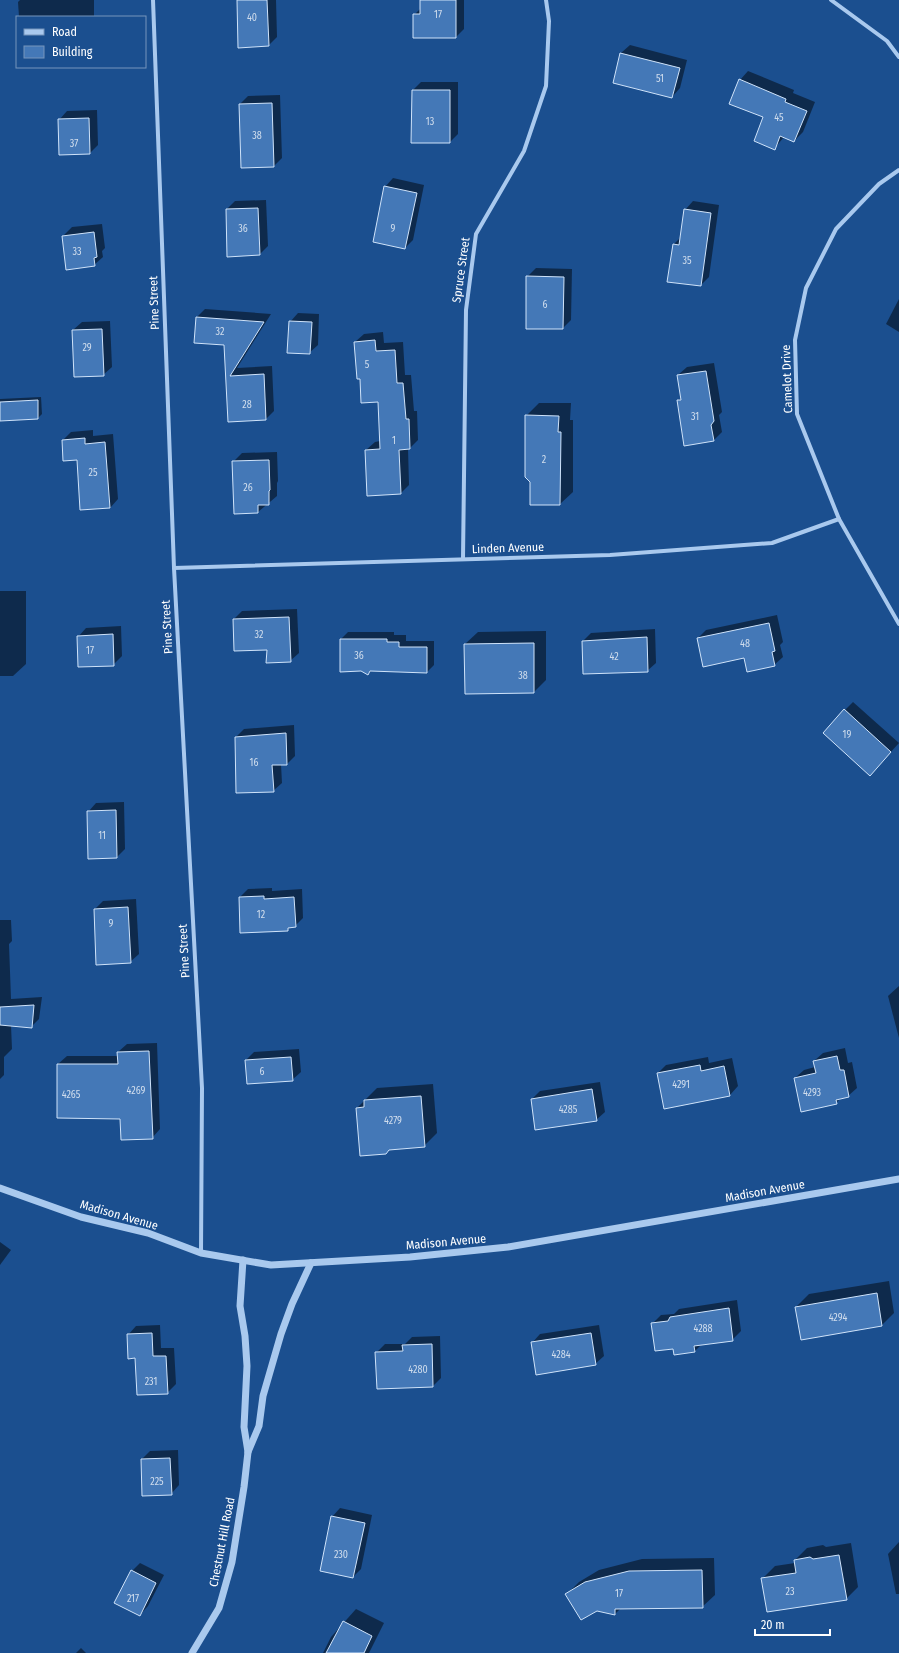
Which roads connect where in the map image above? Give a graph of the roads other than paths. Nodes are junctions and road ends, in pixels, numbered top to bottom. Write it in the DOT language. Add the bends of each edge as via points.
graph roads {
  1 [pos="153,0"];
  2 [pos="546,0"];
  3 [pos="831,0"];
  4 [pos="899,57"];
  5 [pos="899,170"];
  6 [pos="838,519"];
  7 [pos="463,559"];
  8 [pos="174,568"];
  9 [pos="899,624"];
  10 [pos="899,1179"];
  11 [pos="0,1188"];
  12 [pos="201,1253"];
  13 [pos="243,1260"];
  14 [pos="311,1263"];
  15 [pos="248,1452"];
  16 [pos="192,1653"];
  1 -- 8 [label="street, Pine Street"];
  2 -- 7 [label="street, Spruce Street" via="549,20 546,86 524,151 476,234 466,310"];
  3 -- 4 [label="street" via="888,42"];
  5 -- 6 [label="street, Camelot Drive" via="879,184 836,229 806,288 796,340 797,414"];
  6 -- 7 [label="street, Linden Avenue" via="772,543 610,555"];
  6 -- 9 [label="street, Camelot Drive"];
  7 -- 8 [label="street, Linden Avenue"];
  8 -- 12 [label="street, Pine Street" via="202,1088"];
  10 -- 14 [label="street, Madison Avenue" via="508,1247 410,1257"];
  11 -- 12 [label="street, Madison Avenue" via="81,1216 148,1233"];
  12 -- 13 [label="street, Madison Avenue"];
  13 -- 14 [label="street, Madison Avenue" via="272,1264"];
  13 -- 15 [label="street, Chestnut Hill Road" via="240,1306 245,1336 244,1427"];
  14 -- 15 [label="street, Chestnut Hill Road" via="292,1304 279,1341 263,1396 259,1426"];
  15 -- 16 [label="street, Chestnut Hill Road" via="232,1562 219,1608"];
}
